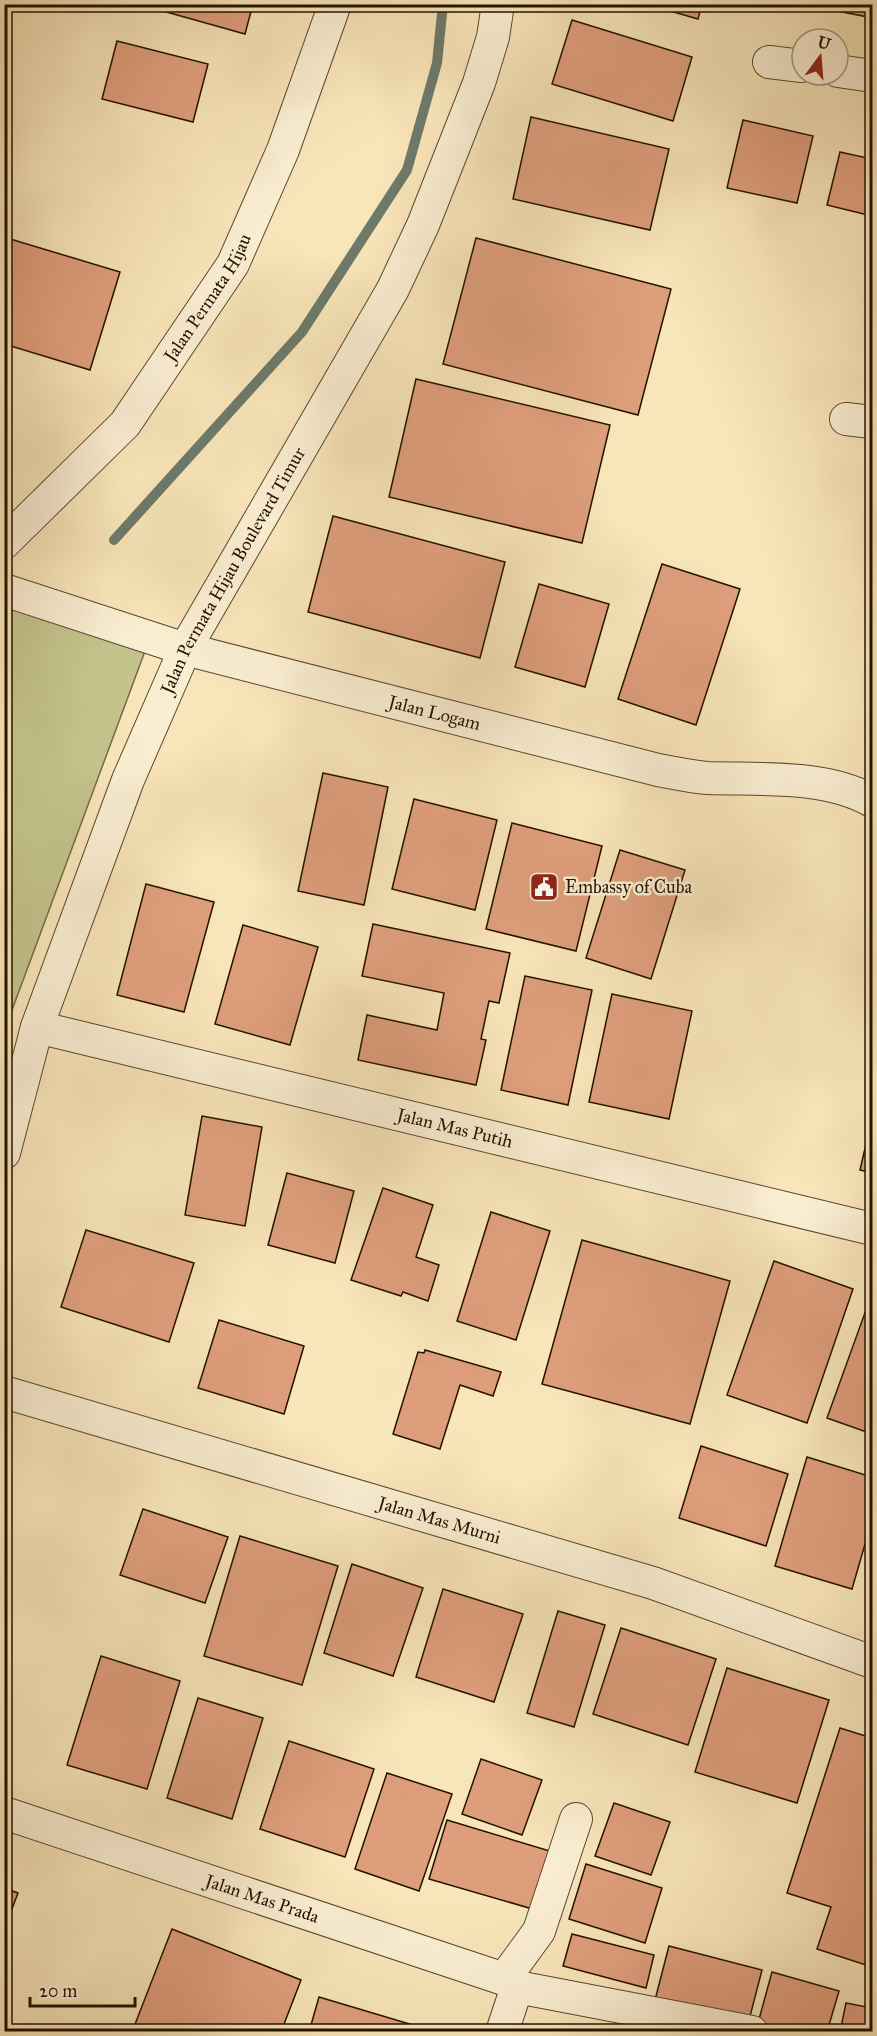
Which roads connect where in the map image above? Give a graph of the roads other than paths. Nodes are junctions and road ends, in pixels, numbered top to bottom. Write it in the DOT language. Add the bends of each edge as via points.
graph roads {
  1 [pos="335,4"];
  2 [pos="498,4"];
  3 [pos="769,62"];
  4 [pos="790,65"];
  5 [pos="850,73"];
  6 [pos="873,76"];
  7 [pos="4,543"];
  8 [pos="4,590"];
  9 [pos="185,649"];
  10 [pos="873,801"];
  11 [pos="37,1027"];
  12 [pos="4,1154"];
  13 [pos="873,1229"];
  14 [pos="4,1392"];
  15 [pos="873,1662"];
  16 [pos="4,1814"];
  17 [pos="576,1819"];
  18 [pos="510,1983"];
  19 [pos="502,2031"];
  20 [pos="752,2031"];
  1 -- 7 [label="street, Jalan Permata Hijau" via="283,150 233,264 125,424"];
  2 -- 9 [label="street, Jalan Permata Hijau Boulevard Timur" via="493,38 479,83 423,225 393,289"];
  3 -- 4 [label="street"];
  5 -- 6 [label="street"];
  8 -- 9 [label="street, Jalan Logam"];
  9 -- 10 [label="street, Jalan Logam" via="658,770 706,778 767,777 819,783"];
  9 -- 11 [label="street, Jalan Permata Hijau Boulevard Timur" via="128,780"];
  11 -- 12 [label="street, Jalan Permata Hijau Boulevard Timur"];
  11 -- 13 [label="street, Jalan Mas Putih"];
  14 -- 15 [label="street, Jalan Mas Murni" via="653,1583"];
  16 -- 18 [label="street, Jalan Mas Prada"];
  17 -- 18 [label="street" via="539,1931"];
  18 -- 19 [label="street"];
  18 -- 20 [label="street, Jalan Mas Prada"];
}
